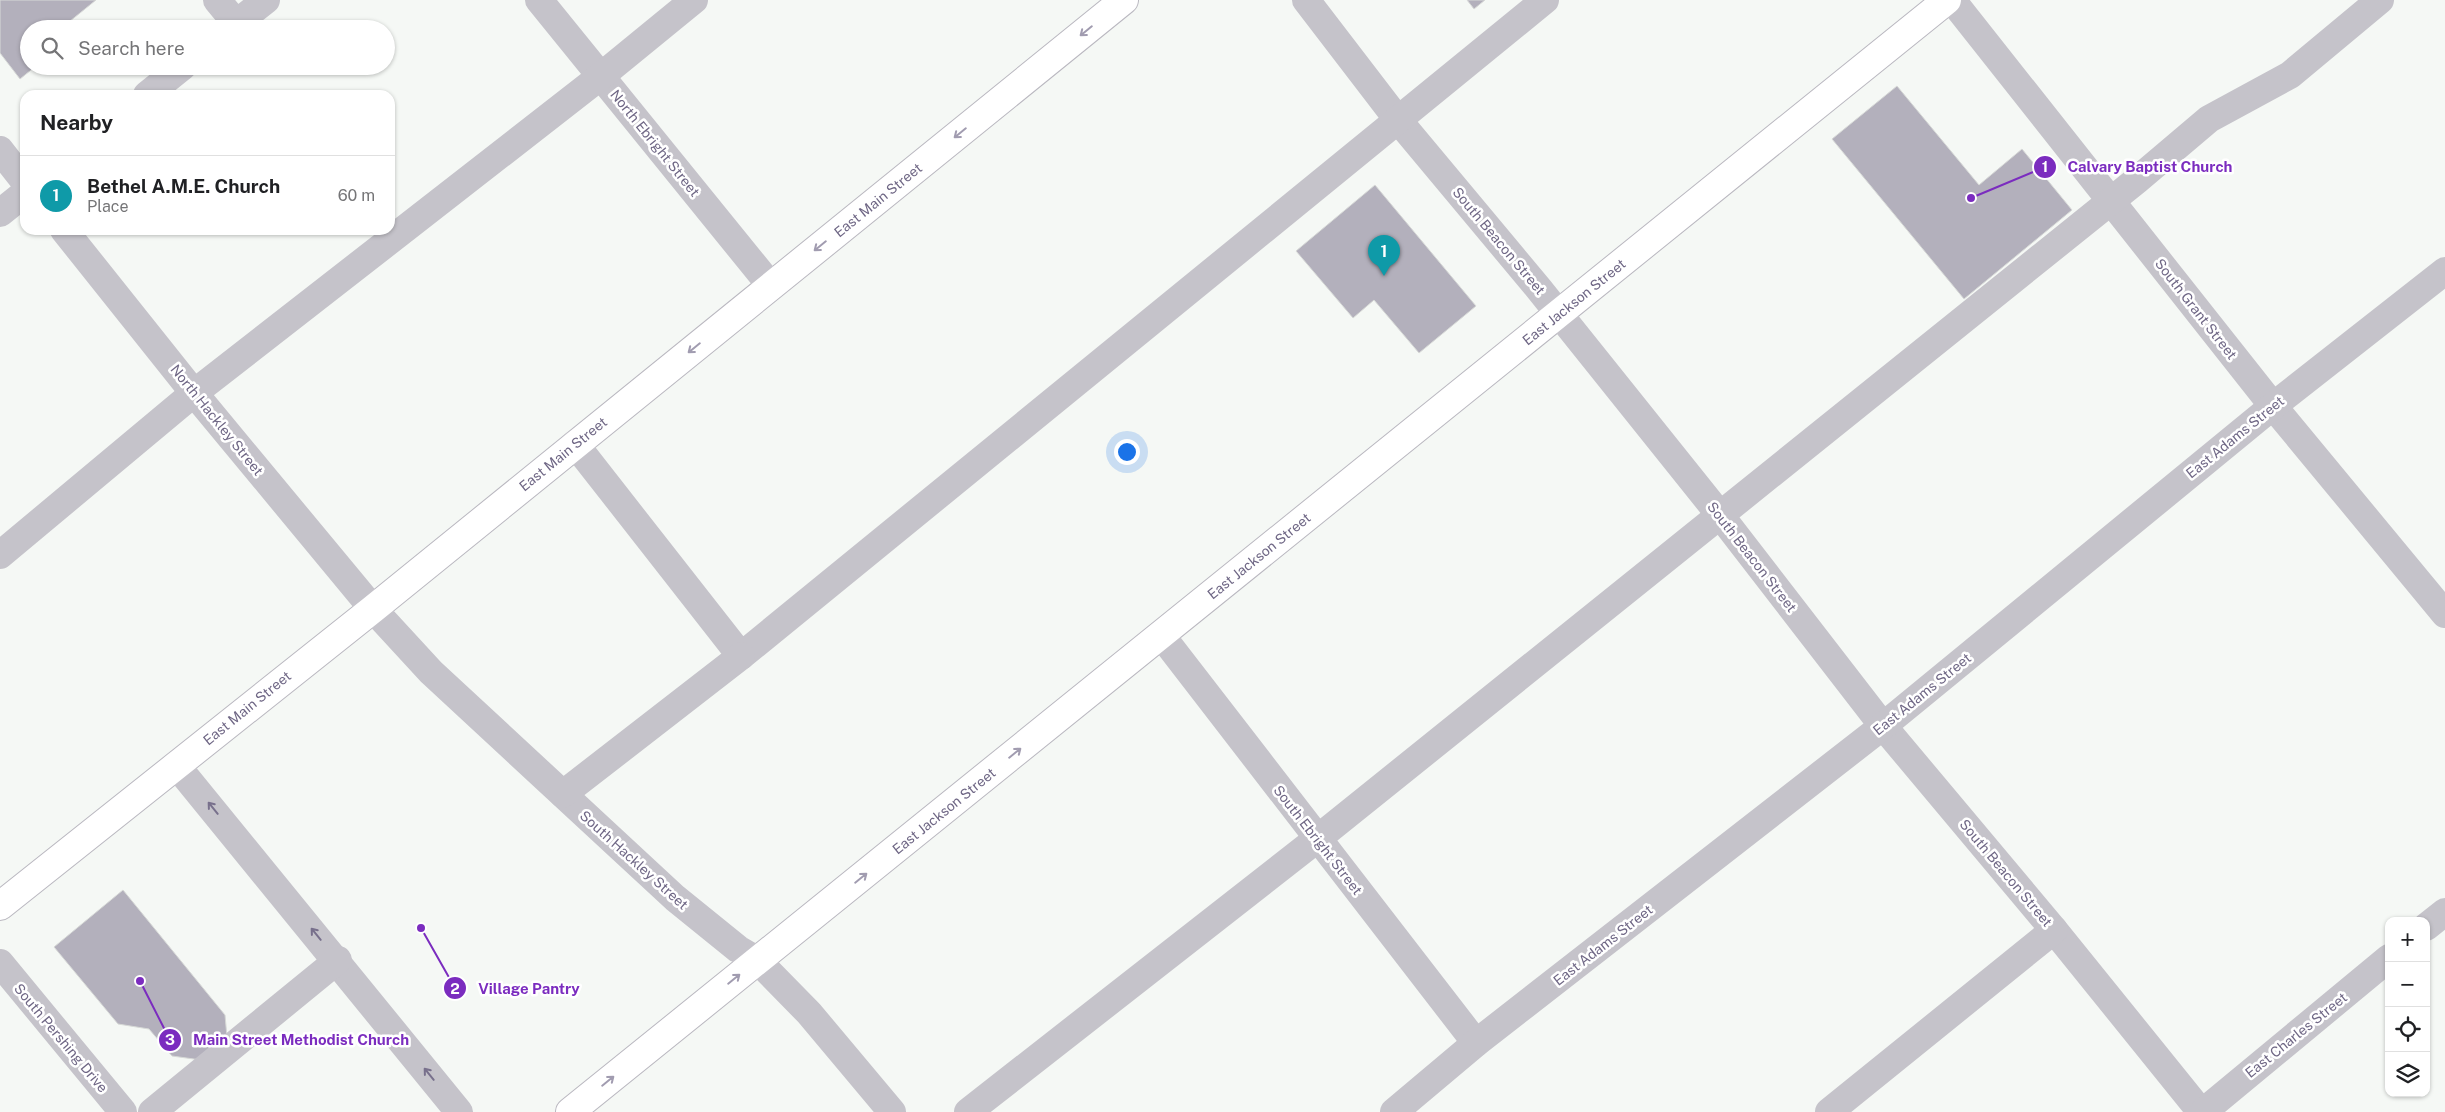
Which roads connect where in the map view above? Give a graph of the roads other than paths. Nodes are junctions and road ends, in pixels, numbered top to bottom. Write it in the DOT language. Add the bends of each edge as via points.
graph roads {
  1 [pos="218,0"];
  2 [pos="266,0"];
  3 [pos="539,0"];
  4 [pos="694,0"];
  5 [pos="1124,0"];
  6 [pos="1306,0"];
  7 [pos="1545,0"];
  8 [pos="1947,0"];
  9 [pos="1952,0"];
  10 [pos="2380,0"];
  11 [pos="230,20"];
  12 [pos="241,20"];
  13 [pos="172,75"];
  14 [pos="601,76"];
  15 [pos="153,90"];
  16 [pos="1398,120"];
  17 [pos="0,150"];
  18 [pos="20,176"];
  19 [pos="20,197"];
  20 [pos="2111,200"];
  21 [pos="0,213"];
  22 [pos="68,235"];
  23 [pos="2445,271"];
  24 [pos="771,286"];
  25 [pos="1559,314"];
  26 [pos="194,394"];
  27 [pos="2273,406"];
  28 [pos="575,444"];
  29 [pos="1720,515"];
  30 [pos="0,555"];
  31 [pos="373,609"];
  32 [pos="2445,614"];
  33 [pos="1161,635"];
  34 [pos="741,656"];
  35 [pos="1883,726"];
  36 [pos="176,765"];
  37 [pos="563,794"];
  38 [pos="1317,839"];
  39 [pos="0,906"];
  40 [pos="2445,912"];
  41 [pos="2430,924"];
  42 [pos="2054,930"];
  43 [pos="338,960"];
  44 [pos="756,960"];
  45 [pos="2385,961"];
  46 [pos="0,963"];
  47 [pos="1476,1044"];
  48 [pos="123,1112"];
  49 [pos="152,1112"];
  50 [pos="460,1112"];
  51 [pos="570,1112"];
  52 [pos="892,1112"];
  53 [pos="968,1112"];
  54 [pos="1394,1112"];
  55 [pos="1829,1112"];
  56 [pos="2202,1112"];
  1 -- 11 [label="street"];
  2 -- 12 [label="street"];
  3 -- 14 [label="street, North Ebright Street"];
  4 -- 14 [label="street"];
  5 -- 24 [label="main road, East Main Street, one-way"];
  6 -- 16 [label="street, South Beacon Street"];
  7 -- 16 [label="street"];
  8 -- 25 [label="main road, East Jackson Street"];
  9 -- 20 [label="street, South Grant Street"];
  10 -- 20 [label="street" via="2290,75 2209,119"];
  13 -- 15 [label="street"];
  14 -- 24 [label="street, North Ebright Street"];
  14 -- 26 [label="street"];
  16 -- 25 [label="street, South Beacon Street"];
  16 -- 34 [label="street"];
  17 -- 18 [label="street"];
  19 -- 21 [label="street"];
  20 -- 27 [label="street, South Grant Street"];
  20 -- 29 [label="street"];
  22 -- 26 [label="street, North Hackley Street"];
  23 -- 27 [label="street, East Adams Street"];
  24 -- 28 [label="main road, East Main Street, one-way"];
  25 -- 29 [label="street, South Beacon Street"];
  25 -- 33 [label="main road, East Jackson Street"];
  26 -- 30 [label="street"];
  26 -- 31 [label="street, North Hackley Street"];
  27 -- 32 [label="street, South Grant Street"];
  27 -- 35 [label="street, East Adams Street"];
  28 -- 31 [label="main road, East Main Street"];
  28 -- 34 [label="street"];
  29 -- 35 [label="street, South Beacon Street"];
  29 -- 38 [label="street"];
  31 -- 36 [label="main road, East Main Street"];
  31 -- 37 [label="street, South Hackley Street" via="431,672"];
  33 -- 38 [label="street, South Ebright Street"];
  44 -- 33 [label="main road, East Jackson Street, one-way"];
  34 -- 37 [label="street"];
  35 -- 42 [label="street, South Beacon Street"];
  35 -- 47 [label="street, East Adams Street"];
  36 -- 39 [label="main road, East Main Street"];
  43 -- 36 [label="street, one-way"];
  37 -- 44 [label="street, South Hackley Street" via="675,898"];
  38 -- 47 [label="street, South Ebright Street"];
  38 -- 53 [label="street"];
  40 -- 41 [label="street"];
  42 -- 55 [label="street"];
  42 -- 56 [label="street, South Beacon Street"];
  43 -- 49 [label="street"];
  50 -- 43 [label="street, one-way"];
  51 -- 44 [label="main road, East Jackson Street, one-way"];
  44 -- 52 [label="street, South Hackley Street" via="808,1013"];
  45 -- 56 [label="street, East Charles Street"];
  46 -- 48 [label="street, South Pershing Drive"];
  47 -- 54 [label="street, East Adams Street"];
}
